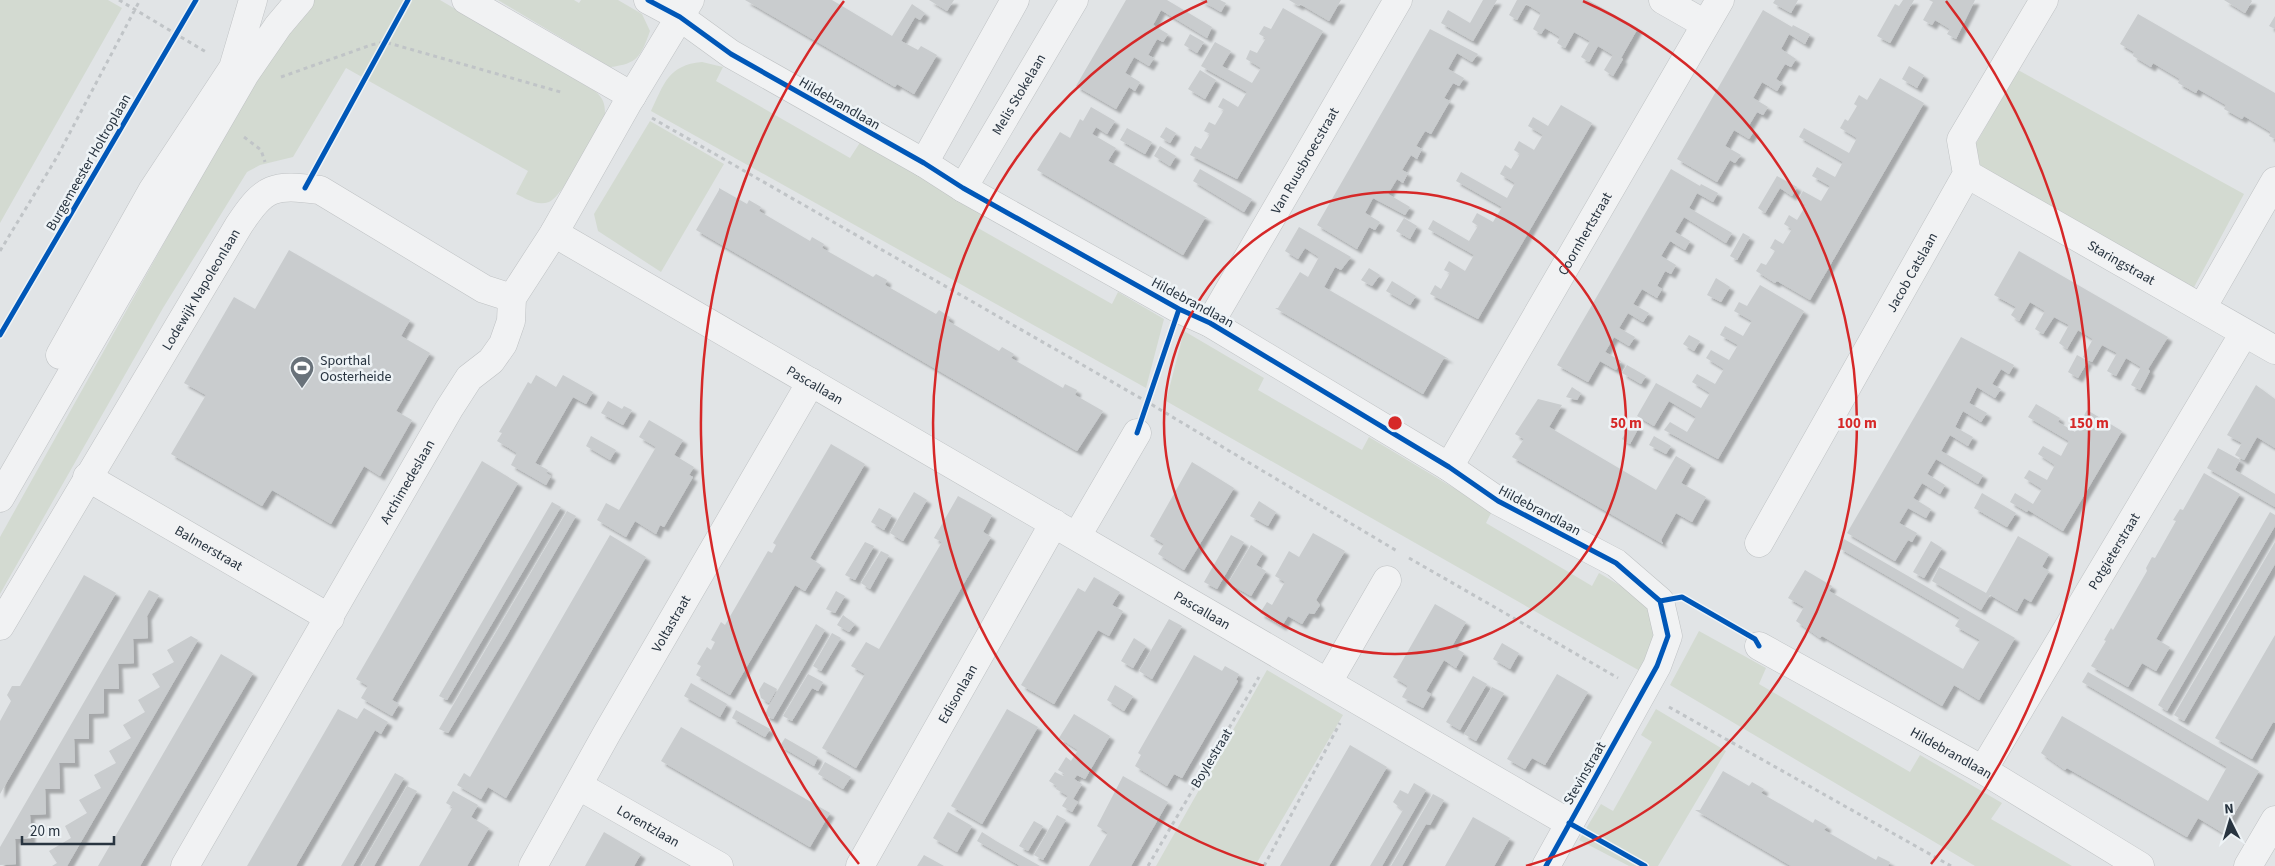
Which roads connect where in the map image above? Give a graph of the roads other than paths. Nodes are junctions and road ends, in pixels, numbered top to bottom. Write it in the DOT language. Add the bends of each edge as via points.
graph roads {
  1 [pos="253,0"];
  2 [pos="300,0"];
  3 [pos="466,0"];
  4 [pos="648,0"];
  5 [pos="1015,0"];
  6 [pos="1074,0"];
  7 [pos="1398,0"];
  8 [pos="1663,0"];
  9 [pos="1720,0"];
  10 [pos="2044,0"];
  11 [pos="685,8"];
  12 [pos="1705,24"];
  13 [pos="239,71"];
  14 [pos="630,100"];
  15 [pos="924,164"];
  16 [pos="1967,174"];
  17 [pos="2275,181"];
  18 [pos="963,188"];
  19 [pos="554,232"];
  20 [pos="512,298"];
  21 [pos="2202,308"];
  22 [pos="1210,323"];
  23 [pos="2244,333"];
  24 [pos="2275,350"];
  25 [pos="811,382"];
  26 [pos="1137,432"];
  27 [pos="0,462"];
  28 [pos="1449,467"];
  29 [pos="88,477"];
  30 [pos="0,498"];
  31 [pos="1066,529"];
  32 [pos="1760,543"];
  33 [pos="1387,580"];
  34 [pos="330,618"];
  35 [pos="0,626"];
  36 [pos="1759,646"];
  37 [pos="1328,682"];
  38 [pos="1644,693"];
  39 [pos="1983,770"];
  40 [pos="579,786"];
  41 [pos="2275,820"];
  42 [pos="1569,823"];
  43 [pos="185,866"];
  44 [pos="533,866"];
  45 [pos="719,866"];
  46 [pos="860,866"];
  47 [pos="1546,866"];
  48 [pos="2140,866"];
  49 [pos="2248,866"];
  1 -- 13 [label="street"];
  2 -- 13 [label="street"];
  3 -- 14 [label="street"];
  4 -- 11 [label="street, Hildebrandlaan"];
  5 -- 15 [label="street"];
  6 -- 18 [label="street, Melis Stokelaan"];
  7 -- 22 [label="street, Van Ruusbroecstraat"];
  8 -- 12 [label="street"];
  9 -- 12 [label="street, Coornhertstraat"];
  10 -- 16 [label="street" via="1961,140"];
  11 -- 14 [label="street, Archimedeslaan"];
  11 -- 15 [label="street, Hildebrandlaan" via="731,54"];
  12 -- 28 [label="street, Coornhertstraat"];
  13 -- 27 [label="street" via="152,191"];
  13 -- 30 [label="street"];
  14 -- 19 [label="street, Archimedeslaan"];
  15 -- 18 [label="street, Hildebrandlaan"];
  16 -- 21 [label="street, Staringstraat"];
  16 -- 32 [label="street, Jacob Catslaan"];
  17 -- 21 [label="street"];
  18 -- 22 [label="street, Hildebrandlaan" via="1170,304"];
  19 -- 20 [label="street, Archimedeslaan"];
  19 -- 25 [label="street, Pascallaan"];
  20 -- 29 [label="street, Lodewijk Napoleonlaan" via="484,289 320,190 290,186 274,189 255,201"];
  20 -- 34 [label="street, Archimedeslaan" via="511,322 503,344 491,361 469,378 449,408"];
  21 -- 23 [label="street, Staringstraat"];
  22 -- 28 [label="street, Hildebrandlaan"];
  23 -- 24 [label="street, Staringstraat"];
  23 -- 39 [label="street, Potgieterstraat"];
  25 -- 31 [label="street, Pascallaan"];
  25 -- 40 [label="street, Voltastraat"];
  26 -- 31 [label="street"];
  28 -- 38 [label="street, Hildebrandlaan" via="1498,501 1616,563 1660,601 1668,636"];
  29 -- 34 [label="street, Balmerstraat"];
  29 -- 35 [label="street, Lodewijk Napoleonlaan"];
  31 -- 37 [label="street, Pascallaan"];
  31 -- 46 [label="street, Edisonlaan"];
  33 -- 37 [label="street"];
  34 -- 43 [label="street, Archimedeslaan"];
  36 -- 39 [label="street, Hildebrandlaan"];
  37 -- 42 [label="street, Pascallaan"];
  38 -- 42 [label="street, Stevinstraat"];
  39 -- 48 [label="street, Hildebrandlaan"];
  40 -- 44 [label="street, Voltastraat"];
  40 -- 45 [label="street, Lorentzlaan"];
  41 -- 49 [label="street"];
  42 -- 47 [label="street, Stevinstraat"];
}
